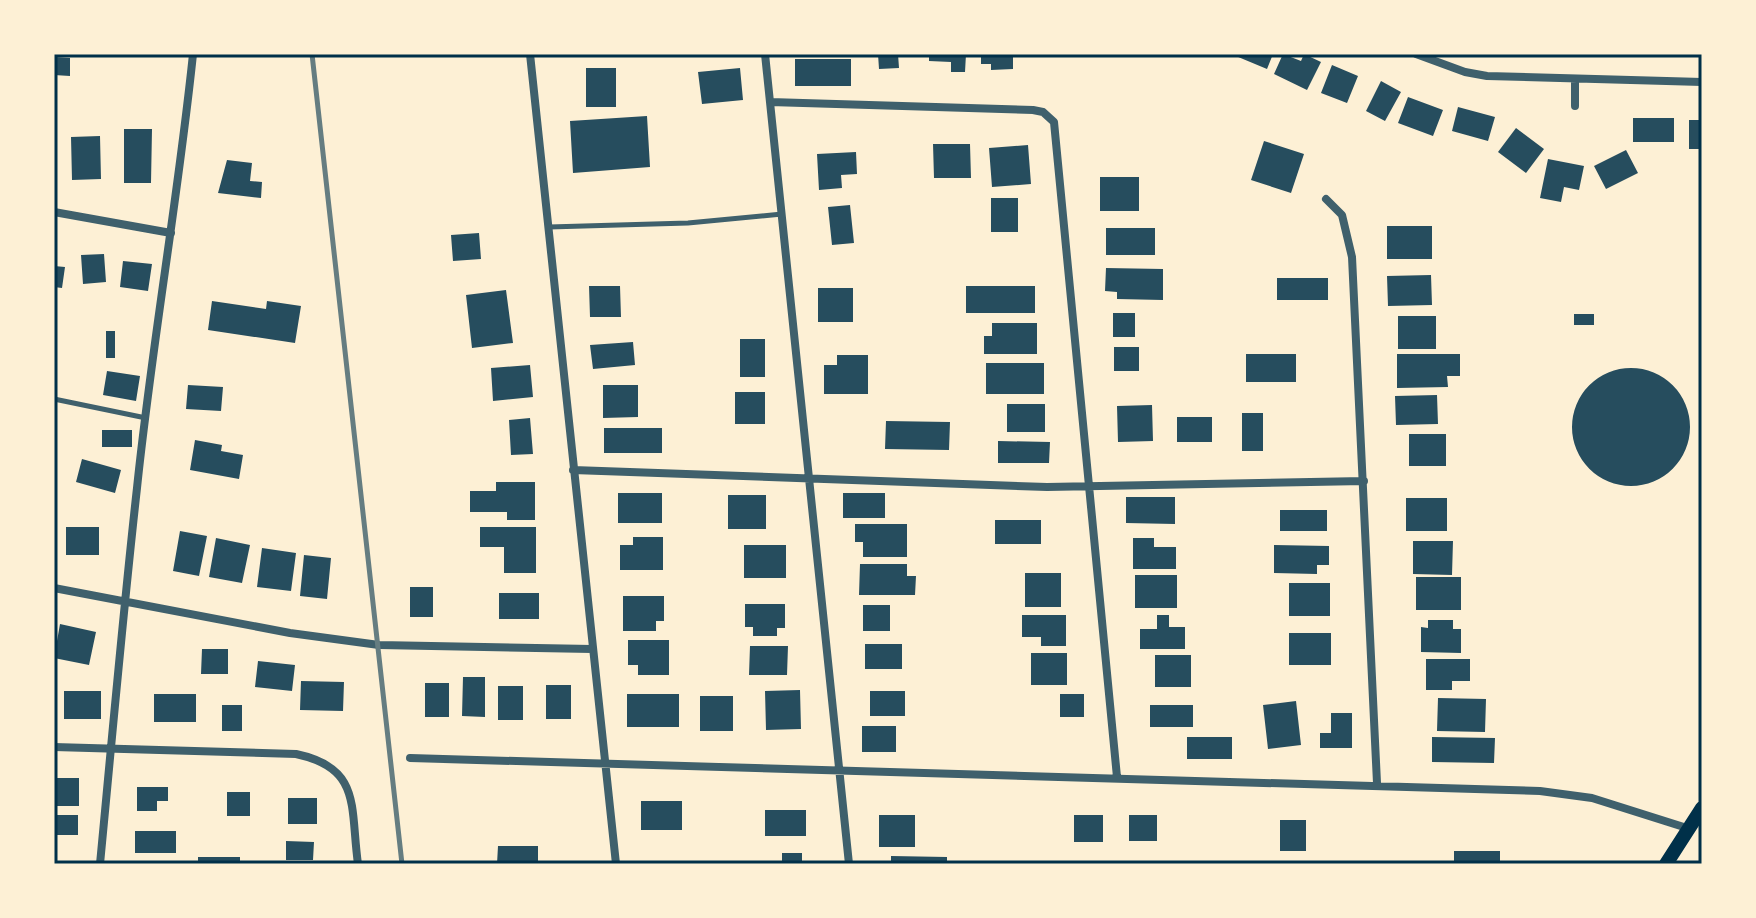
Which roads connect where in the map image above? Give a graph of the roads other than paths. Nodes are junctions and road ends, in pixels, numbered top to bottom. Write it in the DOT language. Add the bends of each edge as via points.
graph roads {
  1 [pos="193,54"];
  2 [pos="530,54"];
  3 [pos="765,54"];
  4 [pos="1416,54"];
  5 [pos="1575,79"];
  6 [pos="1702,82"];
  7 [pos="770,102"];
  8 [pos="1575,106"];
  9 [pos="1326,199"];
  10 [pos="54,212"];
  11 [pos="782,214"];
  12 [pos="548,227"];
  13 [pos="171,233"];
  14 [pos="54,399"];
  15 [pos="146,418"];
  16 [pos="573,470"];
  17 [pos="809,476"];
  18 [pos="1364,481"];
  19 [pos="1089,483"];
  20 [pos="54,588"];
  21 [pos="124,601"];
  22 [pos="592,649"];
  23 [pos="54,747"];
  24 [pos="111,750"];
  25 [pos="410,758"];
  26 [pos="604,763"];
  27 [pos="840,770"];
  28 [pos="1117,777"];
  29 [pos="1377,783"];
  30 [pos="1702,808"];
  31 [pos="1687,828"];
  32 [pos="100,864"];
  33 [pos="358,864"];
  34 [pos="616,864"];
  35 [pos="849,864"];
  36 [pos="1666,864"];
  1 -- 13 [label="street"];
  2 -- 12 [label="street"];
  3 -- 7 [label="street"];
  4 -- 5 [label="street" via="1487,76"];
  5 -- 6 [label="street"];
  5 -- 8 [label="street"];
  7 -- 11 [label="street"];
  7 -- 19 [label="street" via="1033,110 1050,116 1056,133"];
  9 -- 18 [label="street" via="1342,215 1352,257"];
  10 -- 13 [label="street"];
  11 -- 12 [label="lane" via="699,223"];
  11 -- 17 [label="street"];
  12 -- 16 [label="street"];
  13 -- 15 [label="street"];
  14 -- 15 [label="lane"];
  15 -- 21 [label="street"];
  16 -- 17 [label="street"];
  16 -- 22 [label="street"];
  17 -- 19 [label="street" via="1047,487"];
  17 -- 27 [label="street"];
  18 -- 19 [label="street"];
  18 -- 29 [label="street"];
  19 -- 28 [label="street"];
  20 -- 21 [label="street"];
  21 -- 22 [label="street" via="379,645"];
  21 -- 24 [label="street"];
  22 -- 26 [label="street"];
  23 -- 24 [label="street"];
  24 -- 32 [label="street"];
  24 -- 33 [label="street" via="296,754 325,760 344,781"];
  25 -- 26 [label="street"];
  26 -- 27 [label="street"];
  26 -- 34 [label="street"];
  27 -- 28 [label="street"];
  27 -- 35 [label="street"];
  28 -- 29 [label="street"];
  29 -- 31 [label="street" via="1592,798"];
  30 -- 31 [label="main road"];
  31 -- 36 [label="main road"];
}
